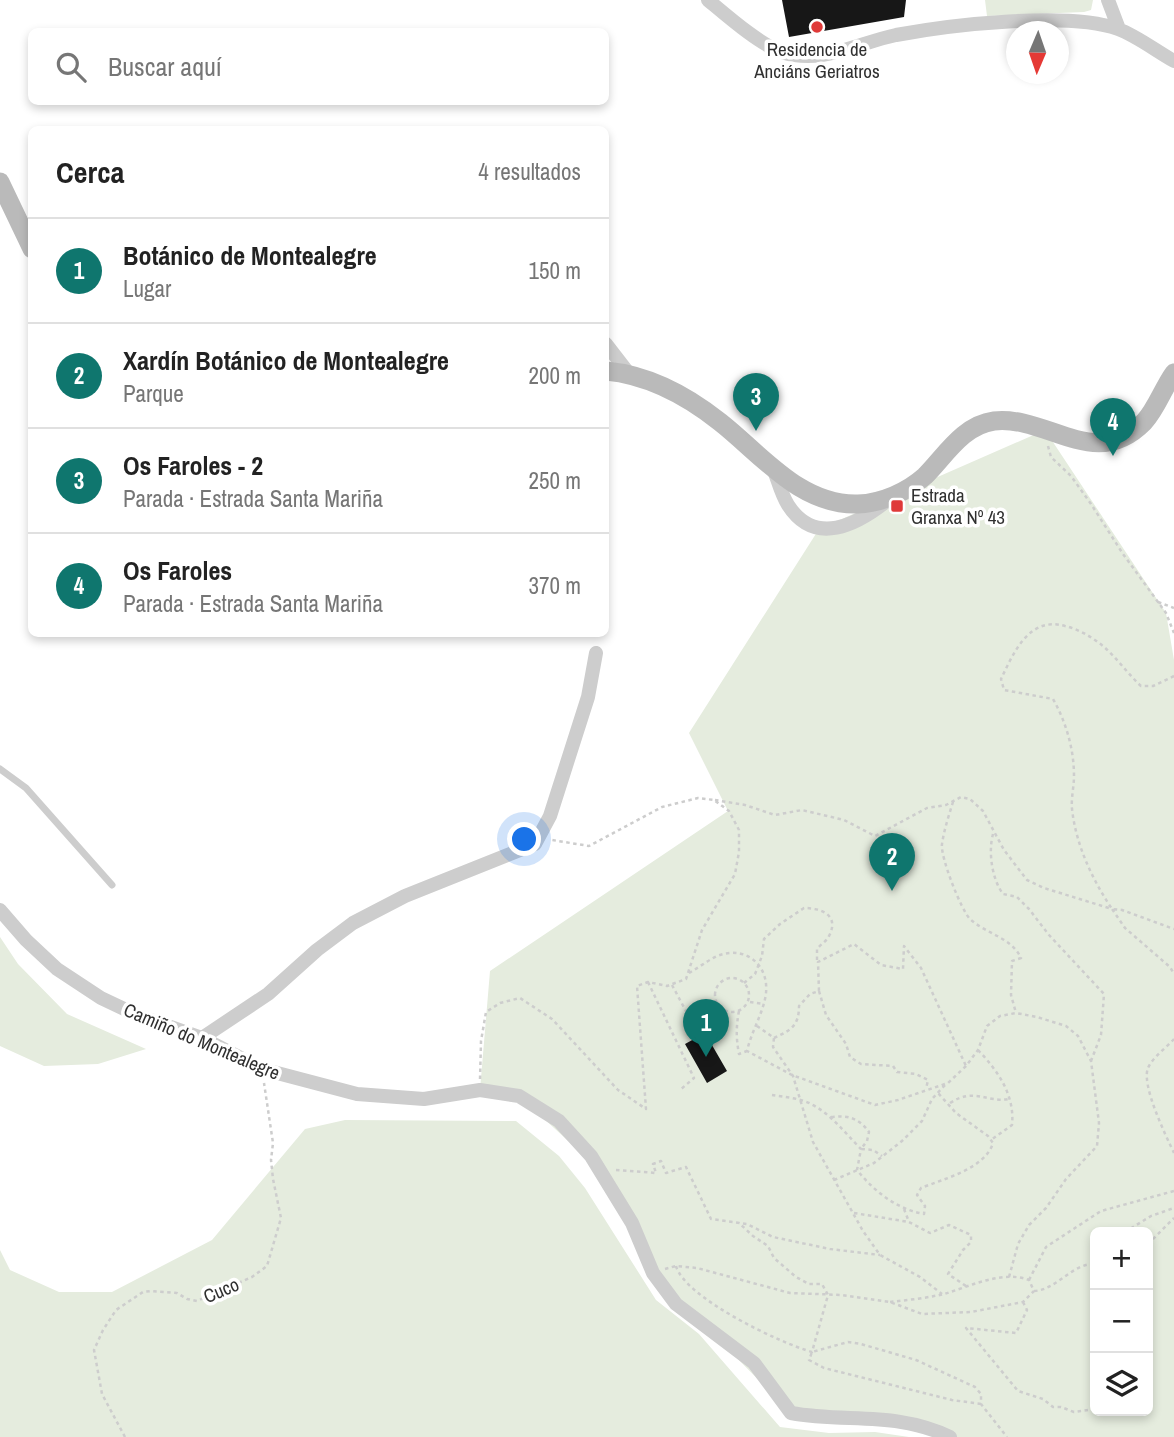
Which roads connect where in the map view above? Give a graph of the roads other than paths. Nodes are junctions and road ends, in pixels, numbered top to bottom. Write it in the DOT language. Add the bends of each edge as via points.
graph roads {
  1 [pos="708,0"];
  2 [pos="1108,0"];
  3 [pos="1119,30"];
  4 [pos="1174,61"];
  5 [pos="0,182"];
  6 [pos="28,241"];
  7 [pos="609,348"];
  8 [pos="609,372"];
  9 [pos="1174,373"];
  10 [pos="630,375"];
  11 [pos="773,468"];
  12 [pos="895,495"];
  13 [pos="596,653"];
  14 [pos="0,769"];
  15 [pos="112,885"];
  16 [pos="0,910"];
  17 [pos="202,1038"];
  18 [pos="950,1437"];
  1 -- 3 [label="street" via="744,30 781,52 818,57 895,36 972,26 1084,22"];
  2 -- 3 [label="street"];
  3 -- 4 [label="street"];
  5 -- 6 [label="main road"];
  7 -- 10 [label="street"];
  8 -- 10 [label="main road"];
  9 -- 12 [label="main road" via="1149,416 1121,438 1079,442 1014,421 984,423 964,434 923,477"];
  10 -- 11 [label="main road" via="695,403"];
  11 -- 12 [label="main road" via="807,492 834,502 864,503"];
  11 -- 12 [label="street" via="786,503 799,519 819,529 837,529 871,514"];
  13 -- 17 [label="street" via="588,697 550,816 535,844 466,870 353,923 268,994"];
  14 -- 15 [label="lane" via="26,788"];
  16 -- 17 [label="street, Camiño do Montealegre" via="57,968 101,998"];
  17 -- 18 [label="street, Camiño do Montealegre" via="262,1069 357,1094 424,1099 480,1090 519,1096 559,1121 591,1156 632,1223 653,1273 676,1304 754,1363 791,1413 874,1418 927,1426"];
}
